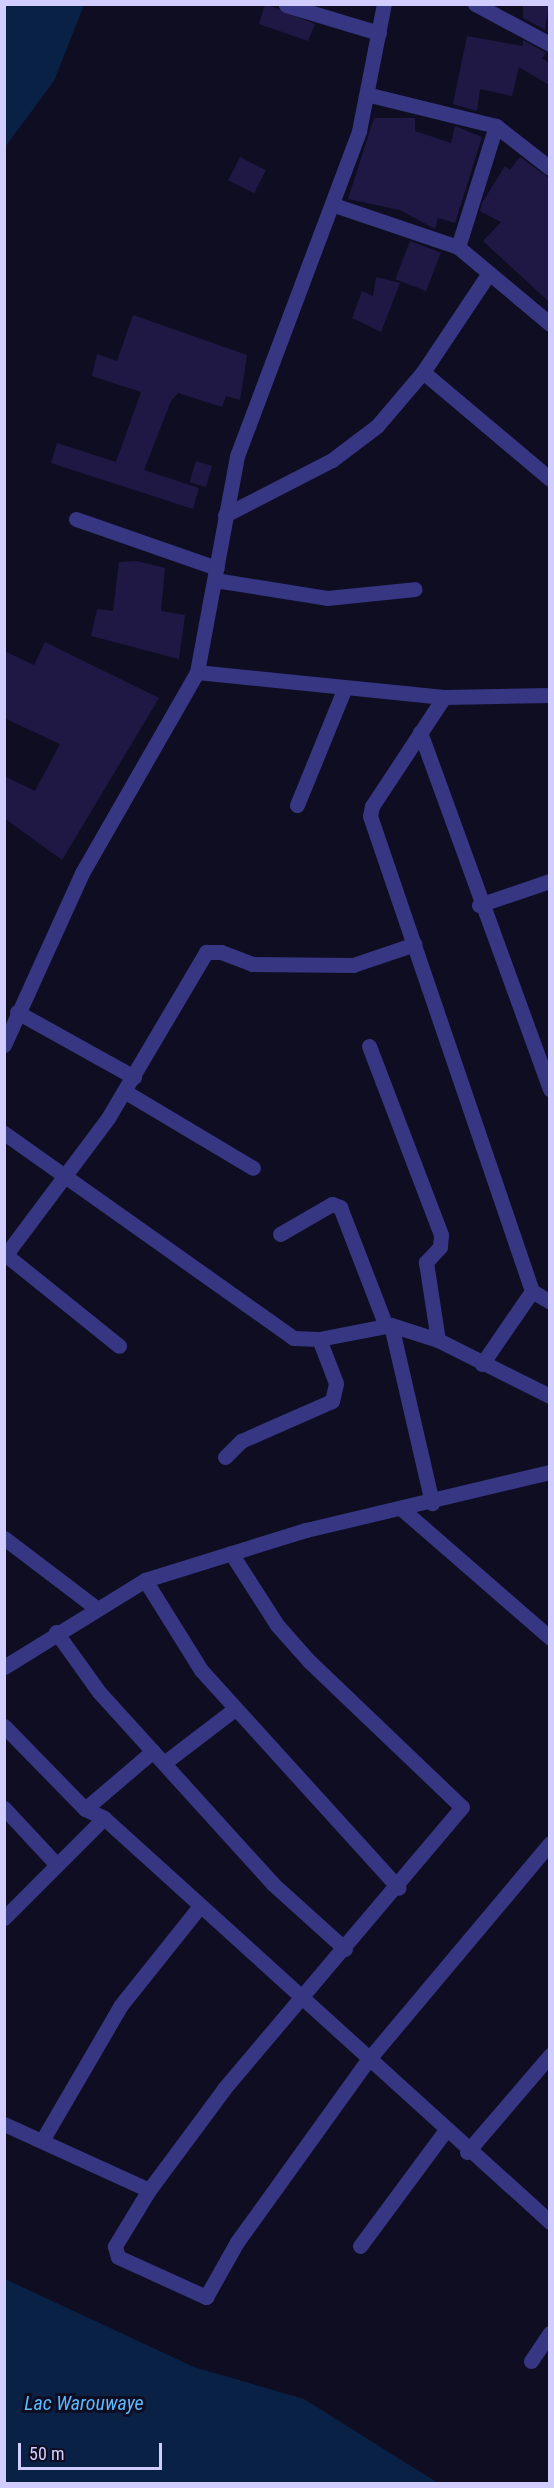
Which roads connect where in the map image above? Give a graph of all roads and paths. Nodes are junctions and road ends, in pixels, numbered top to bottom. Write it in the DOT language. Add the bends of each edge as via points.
graph roads {
  1 [pos="384,4"];
  2 [pos="476,4"];
  3 [pos="286,5"];
  4 [pos="379,33"];
  5 [pos="549,44"];
  6 [pos="370,95"];
  7 [pos="496,126"];
  8 [pos="549,168"];
  9 [pos="334,205"];
  10 [pos="458,247"];
  11 [pos="489,273"];
  12 [pos="549,324"];
  13 [pos="423,372"];
  14 [pos="549,479"];
  15 [pos="225,515"];
  16 [pos="76,519"];
  17 [pos="216,574"];
  18 [pos="415,589"];
  19 [pos="197,672"];
  20 [pos="344,690"];
  21 [pos="549,695"];
  22 [pos="444,697"];
  23 [pos="420,732"];
  24 [pos="297,805"];
  25 [pos="549,881"];
  26 [pos="479,905"];
  27 [pos="415,944"];
  28 [pos="17,1012"];
  29 [pos="4,1045"];
  30 [pos="369,1046"];
  31 [pos="134,1077"];
  32 [pos="549,1089"];
  33 [pos="124,1091"];
  34 [pos="4,1133"];
  35 [pos="253,1168"];
  36 [pos="66,1176"];
  37 [pos="280,1234"];
  38 [pos="5,1256"];
  39 [pos="532,1291"];
  40 [pos="549,1302"];
  41 [pos="388,1326"];
  42 [pos="319,1339"];
  43 [pos="438,1340"];
  44 [pos="119,1346"];
  45 [pos="482,1364"];
  46 [pos="549,1396"];
  47 [pos="225,1457"];
  48 [pos="549,1472"];
  49 [pos="432,1503"];
  50 [pos="403,1510"];
  51 [pos="4,1538"];
  52 [pos="231,1553"];
  53 [pos="145,1580"];
  54 [pos="94,1607"];
  55 [pos="56,1632"];
  56 [pos="549,1638"];
  57 [pos="4,1667"];
  58 [pos="235,1709"];
  59 [pos="4,1726"];
  60 [pos="153,1751"];
  61 [pos="164,1763"];
  62 [pos="4,1808"];
  63 [pos="85,1809"];
  64 [pos="104,1818"];
  65 [pos="549,1843"];
  66 [pos="56,1864"];
  67 [pos="399,1888"];
  68 [pos="200,1906"];
  69 [pos="4,1918"];
  70 [pos="345,1949"];
  71 [pos="300,1997"];
  72 [pos="549,2055"];
  73 [pos="368,2060"];
  74 [pos="4,2124"];
  75 [pos="445,2131"];
  76 [pos="43,2139"];
  77 [pos="467,2152"];
  78 [pos="149,2190"];
  79 [pos="549,2222"];
  80 [pos="360,2246"];
  81 [pos="549,2332"];
  82 [pos="531,2361"];
  1 -- 4 [label="street"];
  2 -- 5 [label="street"];
  3 -- 4 [label="street"];
  4 -- 6 [label="street"];
  6 -- 7 [label="street"];
  6 -- 9 [label="street"];
  7 -- 8 [label="street"];
  7 -- 10 [label="street"];
  9 -- 10 [label="street"];
  9 -- 15 [label="street" via="251,411"];
  10 -- 11 [label="street"];
  11 -- 12 [label="street"];
  11 -- 13 [label="street"];
  13 -- 14 [label="street"];
  13 -- 15 [label="street" via="357,445"];
  15 -- 17 [label="street"];
  16 -- 17 [label="street"];
  17 -- 18 [label="street" via="327,598"];
  17 -- 19 [label="street"];
  19 -- 20 [label="street"];
  19 -- 28 [label="street" via="82,873"];
  20 -- 22 [label="street"];
  20 -- 24 [label="street"];
  21 -- 22 [label="street"];
  22 -- 23 [label="street"];
  23 -- 26 [label="street"];
  23 -- 27 [label="street" via="370,811"];
  25 -- 26 [label="street"];
  26 -- 32 [label="street"];
  27 -- 31 [label="street" via="353,965 252,964 220,952 206,952"];
  27 -- 39 [label="street"];
  28 -- 29 [label="street"];
  28 -- 31 [label="street"];
  30 -- 43 [label="street" via="441,1235 440,1247 426,1262"];
  31 -- 33 [label="street"];
  33 -- 35 [label="street"];
  33 -- 36 [label="street"];
  34 -- 36 [label="street"];
  36 -- 38 [label="street"];
  36 -- 42 [label="street" via="293,1338"];
  37 -- 41 [label="street" via="332,1204 340,1207"];
  38 -- 44 [label="street"];
  39 -- 40 [label="street"];
  39 -- 45 [label="street"];
  41 -- 42 [label="street"];
  41 -- 43 [label="street"];
  41 -- 49 [label="street"];
  42 -- 47 [label="street" via="336,1383 332,1401 241,1441"];
  43 -- 45 [label="street"];
  45 -- 46 [label="street"];
  48 -- 49 [label="street"];
  49 -- 50 [label="street"];
  50 -- 52 [label="street" via="306,1530"];
  50 -- 56 [label="street"];
  51 -- 54 [label="street"];
  52 -- 53 [label="street"];
  52 -- 67 [label="street" via="270,1616 309,1661 461,1804"];
  53 -- 54 [label="street"];
  53 -- 58 [label="street" via="198,1666"];
  54 -- 55 [label="street"];
  55 -- 57 [label="street"];
  55 -- 60 [label="street" via="99,1692"];
  58 -- 61 [label="street"];
  58 -- 67 [label="street"];
  59 -- 63 [label="street"];
  60 -- 61 [label="street"];
  60 -- 63 [label="street"];
  61 -- 70 [label="street" via="273,1884"];
  62 -- 66 [label="street"];
  63 -- 64 [label="street"];
  64 -- 66 [label="street"];
  64 -- 68 [label="street"];
  65 -- 73 [label="street"];
  66 -- 69 [label="street"];
  67 -- 70 [label="street"];
  68 -- 71 [label="street"];
  68 -- 76 [label="street" via="121,2005"];
  70 -- 71 [label="street"];
  71 -- 73 [label="street"];
  71 -- 78 [label="street"];
  72 -- 77 [label="street"];
  73 -- 75 [label="street"];
  73 -- 78 [label="street" via="237,2242 206,2297 115,2252"];
  74 -- 76 [label="street"];
  75 -- 77 [label="street"];
  75 -- 80 [label="street"];
  76 -- 78 [label="street"];
  77 -- 79 [label="street"];
  81 -- 82 [label="street"];
}
